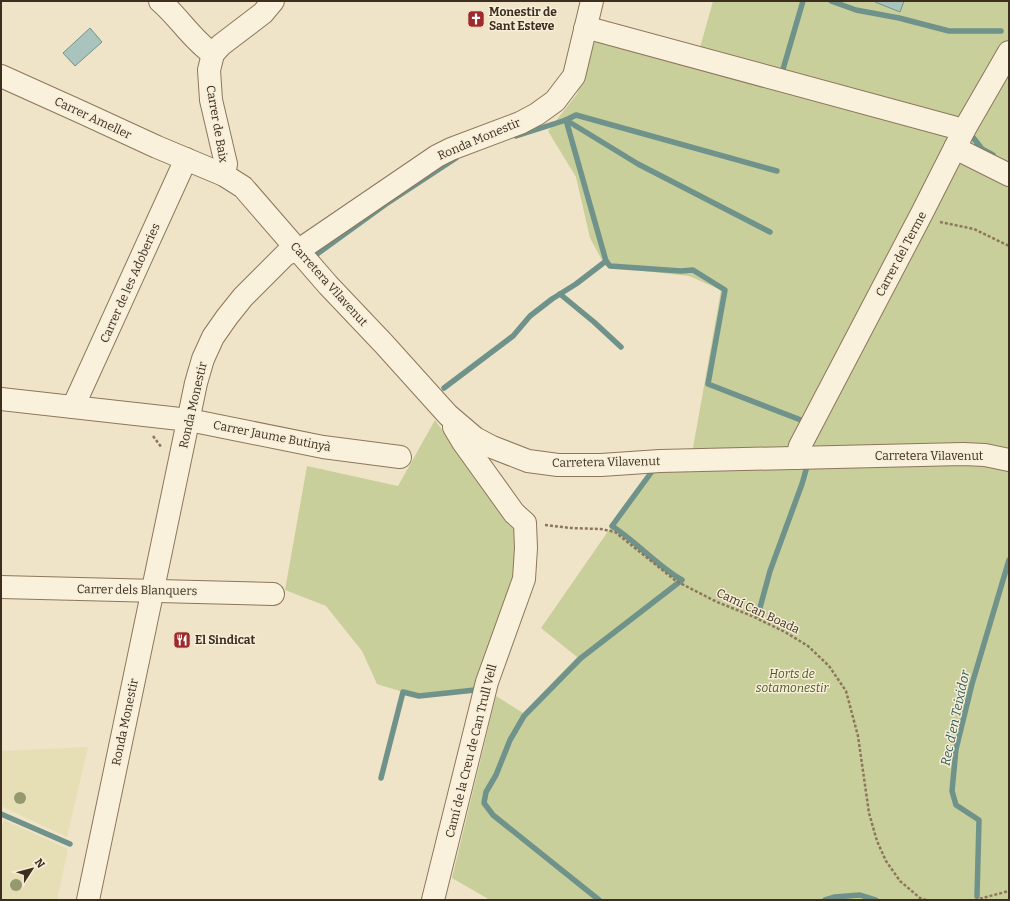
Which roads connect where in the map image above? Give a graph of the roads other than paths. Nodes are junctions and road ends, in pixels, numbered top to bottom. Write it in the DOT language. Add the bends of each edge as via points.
graph roads {
  1 [pos="160,1"];
  2 [pos="273,1"];
  3 [pos="592,1"];
  4 [pos="585,29"];
  5 [pos="1009,52"];
  6 [pos="213,54"];
  7 [pos="1,76"];
  8 [pos="960,139"];
  9 [pos="186,159"];
  10 [pos="224,175"];
  11 [pos="1009,175"];
  12 [pos="299,250"];
  13 [pos="1,399"];
  14 [pos="73,407"];
  15 [pos="448,415"];
  16 [pos="189,420"];
  17 [pos="400,457"];
  18 [pos="797,458"];
  19 [pos="1009,460"];
  20 [pos="1,587"];
  21 [pos="152,591"];
  22 [pos="273,594"];
  23 [pos="88,900"];
  24 [pos="433,900"];
  1 -- 6 [label="street" via="204,48"];
  2 -- 6 [label="street" via="263,14 221,45"];
  3 -- 4 [label="street, Ronda Monestir"];
  4 -- 8 [label="street"];
  4 -- 12 [label="street, Ronda Monestir" via="574,76 555,101 526,120 437,156"];
  5 -- 8 [label="street, Carrer del Terme"];
  6 -- 10 [label="street, Carrer de Baix" via="209,70 211,100 226,164"];
  7 -- 9 [label="street, Carrer Ameller"];
  8 -- 11 [label="street"];
  8 -- 18 [label="street, Carrer del Terme" via="800,446"];
  9 -- 10 [label="street, Carrer Ameller"];
  9 -- 14 [label="street, Carrer de les Adoberies"];
  10 -- 12 [label="street, Carretera Vilavenut" via="243,187"];
  12 -- 15 [label="street, Carretera Vilavenut"];
  12 -- 16 [label="street, Ronda Monestir" via="286,254 243,297 213,337 203,359"];
  13 -- 14 [label="street, Carrer Jaume Butinyà"];
  14 -- 16 [label="street, Carrer Jaume Butinyà"];
  15 -- 18 [label="street, Carretera Vilavenut" via="475,438 492,447 528,461 542,463 601,465"];
  15 -- 24 [label="street, Camí de la Creu de Can Trull Vell" via="463,442 514,513 525,524 526,548 524,579 487,682"];
  16 -- 17 [label="street, Carrer Jaume Butinyà" via="323,447"];
  16 -- 21 [label="street, Ronda Monestir"];
  18 -- 19 [label="street, Carretera Vilavenut" via="985,454"];
  20 -- 21 [label="street, Carrer dels Blanquers"];
  21 -- 22 [label="street, Carrer dels Blanquers"];
  21 -- 23 [label="street, Ronda Monestir"];
}
